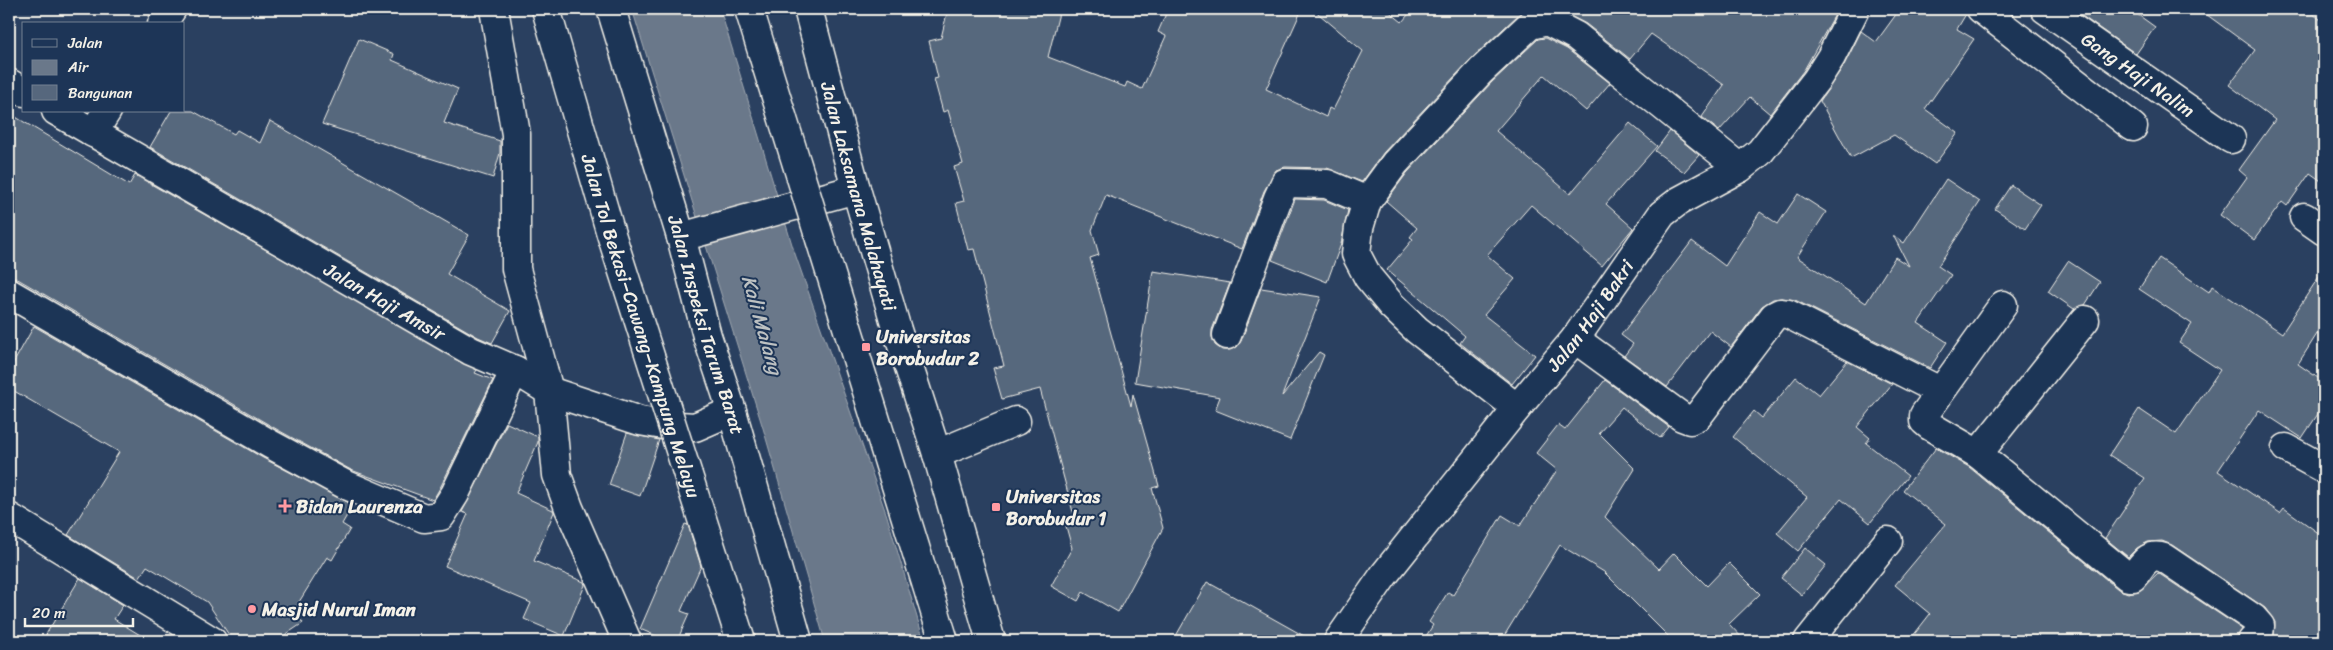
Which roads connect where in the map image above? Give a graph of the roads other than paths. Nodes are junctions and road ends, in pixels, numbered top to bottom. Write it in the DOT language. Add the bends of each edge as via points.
graph roads {
  1 [pos="172,9"];
  2 [pos="494,9"];
  3 [pos="546,9"];
  4 [pos="611,9"];
  5 [pos="748,9"];
  6 [pos="808,9"];
  7 [pos="1855,9"];
  8 [pos="1981,9"];
  9 [pos="2045,9"];
  10 [pos="163,22"];
  11 [pos="9,83"];
  12 [pos="22,91"];
  13 [pos="60,112"];
  14 [pos="100,122"];
  15 [pos="2133,127"];
  16 [pos="2231,139"];
  17 [pos="1740,168"];
  18 [pos="856,189"];
  19 [pos="1367,201"];
  20 [pos="690,234"];
  21 [pos="9,293"];
  22 [pos="2002,305"];
  23 [pos="2085,320"];
  24 [pos="1227,335"];
  25 [pos="1576,339"];
  26 [pos="515,370"];
  27 [pos="549,391"];
  28 [pos="1940,391"];
  29 [pos="1517,408"];
  30 [pos="732,411"];
  31 [pos="1016,421"];
  32 [pos="2286,448"];
  33 [pos="937,454"];
  34 [pos="1978,454"];
  35 [pos="2324,469"];
  36 [pos="9,517"];
  37 [pos="1888,541"];
  38 [pos="212,641"];
  39 [pos="627,641"];
  40 [pos="741,641"];
  41 [pos="798,641"];
  42 [pos="944,641"];
  43 [pos="991,641"];
  44 [pos="1338,641"];
  45 [pos="1808,641"];
  46 [pos="2252,641"];
  1 -- 10 [label="main road"];
  2 -- 27 [label="main road" via="516,134 516,269"];
  3 -- 40 [label="main road, Jalan Tol Bekasi–Cawang–Kampung Melayu, bridge" via="611,234"];
  4 -- 20 [label="main road, Jalan Inspeksi Tarum Barat"];
  5 -- 42 [label="main road, bridge"];
  6 -- 18 [label="main road, Jalan Laksamana Malahayati"];
  7 -- 17 [label="main road, Jalan Haji Bakri" via="1817,79 1760,152"];
  8 -- 15 [label="main road"];
  9 -- 16 [label="main road, Gang Haji Nalim"];
  11 -- 12 [label="main road"];
  13 -- 14 [label="main road, Jalan Haji Amsir"];
  14 -- 26 [label="main road, Jalan Haji Amsir" via="471,351"];
  17 -- 19 [label="main road" via="1576,36 1547,21 1530,25 1481,72 1395,164"];
  17 -- 25 [label="main road, Jalan Haji Bakri" via="1662,214"];
  18 -- 20 [label="main road"];
  18 -- 33 [label="main road, Jalan Laksamana Malahayati"];
  19 -- 24 [label="main road" via="1327,184 1285,183"];
  19 -- 29 [label="main road" via="1356,254 1368,277 1417,330"];
  20 -- 30 [label="main road, Jalan Inspeksi Tarum Barat" via="706,336"];
  21 -- 26 [label="main road" via="328,475 424,518 441,516 455,494"];
  22 -- 28 [label="main road"];
  23 -- 34 [label="main road"];
  25 -- 28 [label="main road" via="1690,420 1698,416 1774,316 1780,313 1788,314"];
  25 -- 29 [label="main road, Jalan Haji Bakri"];
  26 -- 27 [label="main road, Jalan Haji Amsir"];
  27 -- 30 [label="main road, Jalan Haji Amsir" via="640,421 663,425 695,427"];
  27 -- 39 [label="main road" via="557,475"];
  28 -- 34 [label="main road" via="1924,415 1924,421"];
  29 -- 44 [label="main road, Jalan Haji Bakri" via="1384,575"];
  30 -- 41 [label="main road, Jalan Inspeksi Tarum Barat"];
  31 -- 33 [label="main road"];
  32 -- 35 [label="main road"];
  33 -- 43 [label="main road, Jalan Laksamana Malahayati"];
  34 -- 46 [label="main road" via="2128,577 2133,577 2150,556 2156,555 2253,618 2260,626 2259,634"];
  36 -- 38 [label="main road"];
  37 -- 45 [label="main road"];
}
